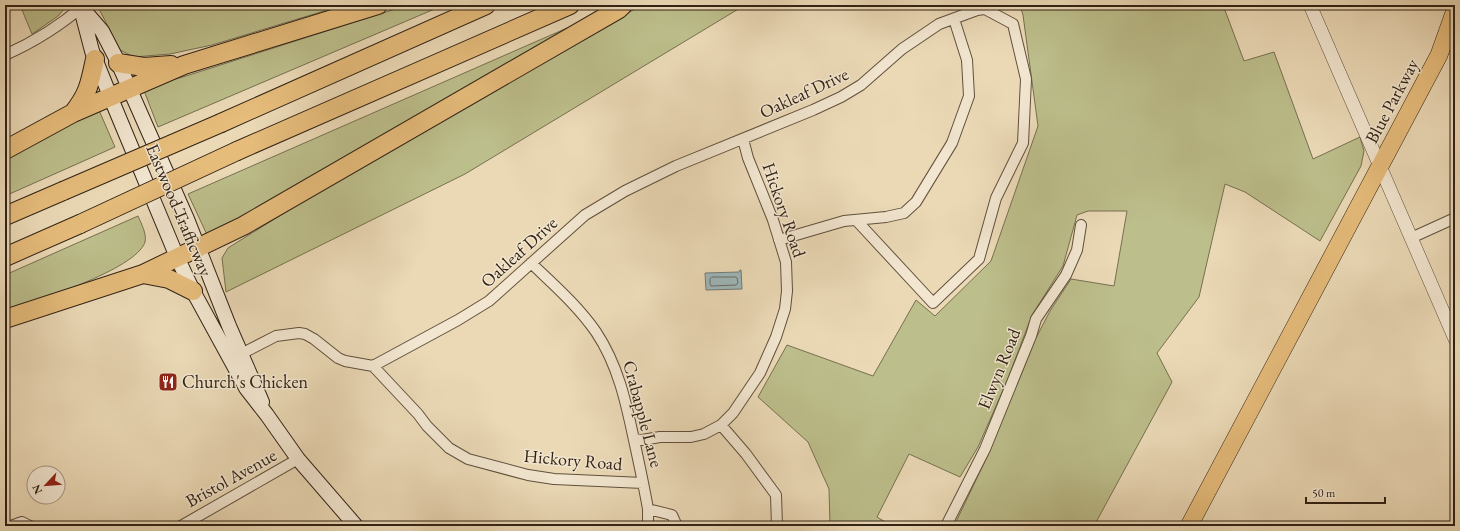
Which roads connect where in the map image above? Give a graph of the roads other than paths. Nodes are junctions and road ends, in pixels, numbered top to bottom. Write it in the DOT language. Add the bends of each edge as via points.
graph roads {
  1 [pos="378,5"];
  2 [pos="486,5"];
  3 [pos="570,5"];
  4 [pos="623,5"];
  5 [pos="1310,5"];
  6 [pos="82,6"];
  7 [pos="976,7"];
  8 [pos="1455,10"];
  9 [pos="954,19"];
  10 [pos="1455,35"];
  11 [pos="1439,55"];
  12 [pos="5,56"];
  13 [pos="95,59"];
  14 [pos="118,63"];
  15 [pos="184,65"];
  16 [pos="130,88"];
  17 [pos="110,96"];
  18 [pos="73,113"];
  19 [pos="743,139"];
  20 [pos="5,150"];
  21 [pos="1379,166"];
  22 [pos="5,216"];
  23 [pos="1455,218"];
  24 [pos="856,220"];
  25 [pos="1081,225"];
  26 [pos="1411,238"];
  27 [pos="779,240"];
  28 [pos="198,248"];
  29 [pos="5,257"];
  30 [pos="177,257"];
  31 [pos="531,263"];
  32 [pos="143,274"];
  33 [pos="193,291"];
  34 [pos="5,319"];
  35 [pos="1455,339"];
  36 [pos="241,354"];
  37 [pos="373,366"];
  38 [pos="267,415"];
  39 [pos="721,425"];
  40 [pos="634,439"];
  41 [pos="298,459"];
  42 [pos="644,483"];
  43 [pos="648,509"];
  44 [pos="11,526"];
  45 [pos="30,526"];
  46 [pos="181,526"];
  47 [pos="356,526"];
  48 [pos="648,526"];
  49 [pos="676,526"];
  50 [pos="777,526"];
  51 [pos="946,526"];
  52 [pos="1189,526"];
  1 -- 15 [label="highway"];
  2 -- 22 [label="highway, bridge"];
  3 -- 29 [label="highway, bridge" via="237,151"];
  4 -- 28 [label="highway" via="243,226"];
  5 -- 21 [label="street"];
  6 -- 12 [label="street" via="32,43"];
  6 -- 13 [label="main road, Eastwood Trafficway"];
  6 -- 14 [label="main road, Eastwood Trafficway" via="102,31"];
  7 -- 9 [label="street, Oakleaf Drive"];
  7 -- 24 [label="street, Oakleaf Drive" via="1013,24 1026,79 1023,142 996,198 979,259 933,303"];
  8 -- 11 [label="highway, Blue Parkway"];
  9 -- 19 [label="street, Oakleaf Drive" via="939,24 902,49 861,86 840,98"];
  9 -- 24 [label="street" via="967,60 968,96 952,143 916,202 904,213"];
  10 -- 11 [label="highway, Blue Parkway"];
  11 -- 21 [label="highway, Blue Parkway"];
  13 -- 17 [label="main road, Eastwood Trafficway"];
  13 -- 18 [label="highway" via="89,88"];
  14 -- 15 [label="highway" via="144,67"];
  14 -- 16 [label="main road, Eastwood Trafficway"];
  15 -- 16 [label="highway"];
  16 -- 17 [label="highway"];
  16 -- 28 [label="main road, Eastwood Trafficway" via="188,219"];
  17 -- 18 [label="highway"];
  17 -- 30 [label="main road, Eastwood Trafficway"];
  18 -- 20 [label="highway"];
  19 -- 27 [label="street, Hickory Road"];
  19 -- 31 [label="street, Oakleaf Drive" via="676,166 625,191 584,216"];
  21 -- 26 [label="street"];
  21 -- 52 [label="highway, Blue Parkway"];
  23 -- 26 [label="street"];
  24 -- 27 [label="street" via="844,221"];
  25 -- 51 [label="street, Elwyn Road" via="1077,250 1036,319 985,449"];
  26 -- 35 [label="street"];
  27 -- 39 [label="street, Hickory Road" via="786,262 787,291 776,337 760,373 733,413"];
  28 -- 30 [label="highway"];
  28 -- 36 [label="main road, Eastwood Trafficway"];
  30 -- 32 [label="highway"];
  30 -- 33 [label="main road, Eastwood Trafficway"];
  31 -- 37 [label="street, Oakleaf Drive" via="486,303"];
  31 -- 40 [label="street, Crabapple Lane" via="579,310 606,348 623,389"];
  32 -- 33 [label="highway" via="169,279"];
  32 -- 34 [label="highway"];
  33 -- 38 [label="main road, Eastwood Trafficway" via="246,388"];
  36 -- 37 [label="street" via="276,336 299,333 314,339 338,358"];
  36 -- 38 [label="main road, Eastwood Trafficway"];
  37 -- 42 [label="street, Hickory Road" via="449,448 468,459 554,479"];
  38 -- 41 [label="main road, Eastwood Trafficway"];
  39 -- 40 [label="street, Hickory Road" via="704,434 691,437 660,436"];
  39 -- 50 [label="street" via="776,495"];
  40 -- 42 [label="street, Crabapple Lane"];
  41 -- 46 [label="street, Bristol Avenue"];
  41 -- 47 [label="main road, Eastwood Trafficway"];
  42 -- 43 [label="street, Crabapple Lane"];
  43 -- 48 [label="street"];
  43 -- 49 [label="street" via="672,515"];
  44 -- 45 [label="street" via="22,522"];
}
